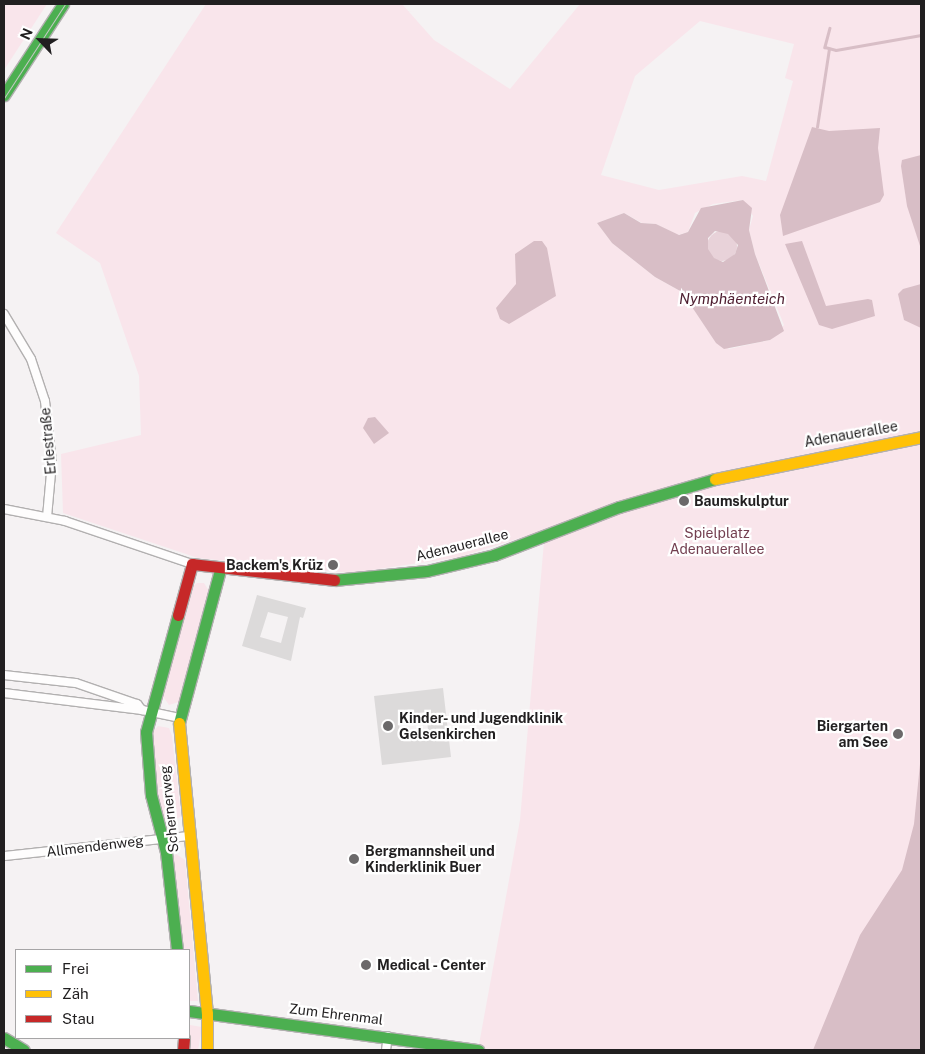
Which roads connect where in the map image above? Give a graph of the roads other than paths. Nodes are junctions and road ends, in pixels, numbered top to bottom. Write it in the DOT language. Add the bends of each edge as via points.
graph roads {
  1 [pos="63,4"];
  2 [pos="4,95"];
  3 [pos="4,314"];
  4 [pos="921,437"];
  5 [pos="4,509"];
  6 [pos="47,517"];
  7 [pos="192,564"];
  8 [pos="220,570"];
  9 [pos="4,675"];
  10 [pos="28,678"];
  11 [pos="97,692"];
  12 [pos="4,693"];
  13 [pos="27,695"];
  14 [pos="95,703"];
  15 [pos="147,711"];
  16 [pos="180,718"];
  17 [pos="186,836"];
  18 [pos="161,838"];
  19 [pos="4,856"];
  20 [pos="177,949"];
  21 [pos="190,1011"];
  22 [pos="207,1014"];
  23 [pos="388,1036"];
  24 [pos="4,1038"];
  25 [pos="24,1050"];
  26 [pos="206,1050"];
  27 [pos="386,1050"];
  28 [pos="478,1050"];
  1 -- 2 [label="street"];
  3 -- 6 [label="street, Erlestraße" via="31,359 45,401 52,483"];
  4 -- 8 [label="street, Adenauerallee" via="724,476 619,507 494,555 436,569 335,580"];
  5 -- 6 [label="street, Adenauerallee"];
  6 -- 7 [label="street, Adenauerallee"];
  7 -- 8 [label="street, Adenauerallee"];
  7 -- 15 [label="street, Schernerweg"];
  8 -- 16 [label="street, Schernerweg"];
  9 -- 10 [label="street"];
  10 -- 11 [label="street" via="76,683"];
  10 -- 13 [label="street"];
  11 -- 14 [label="street"];
  11 -- 15 [label="street" via="137,704"];
  12 -- 13 [label="street"];
  13 -- 14 [label="street" via="84,705"];
  14 -- 15 [label="street"];
  15 -- 16 [label="street"];
  15 -- 18 [label="street, Schernerweg" via="151,795"];
  16 -- 17 [label="street, Schernerweg" via="177,729"];
  17 -- 18 [label="street, Allmendenweg"];
  17 -- 22 [label="street, Schernerweg"];
  18 -- 19 [label="street, Allmendenweg"];
  18 -- 20 [label="street, Schernerweg" via="166,852"];
  21 -- 22 [label="street, Zum Ehrenmal"];
  22 -- 23 [label="street, Zum Ehrenmal"];
  22 -- 26 [label="street, Schernerweg"];
  23 -- 27 [label="street"];
  23 -- 28 [label="street, Zum Ehrenmal"];
  24 -- 25 [label="street"];
}
